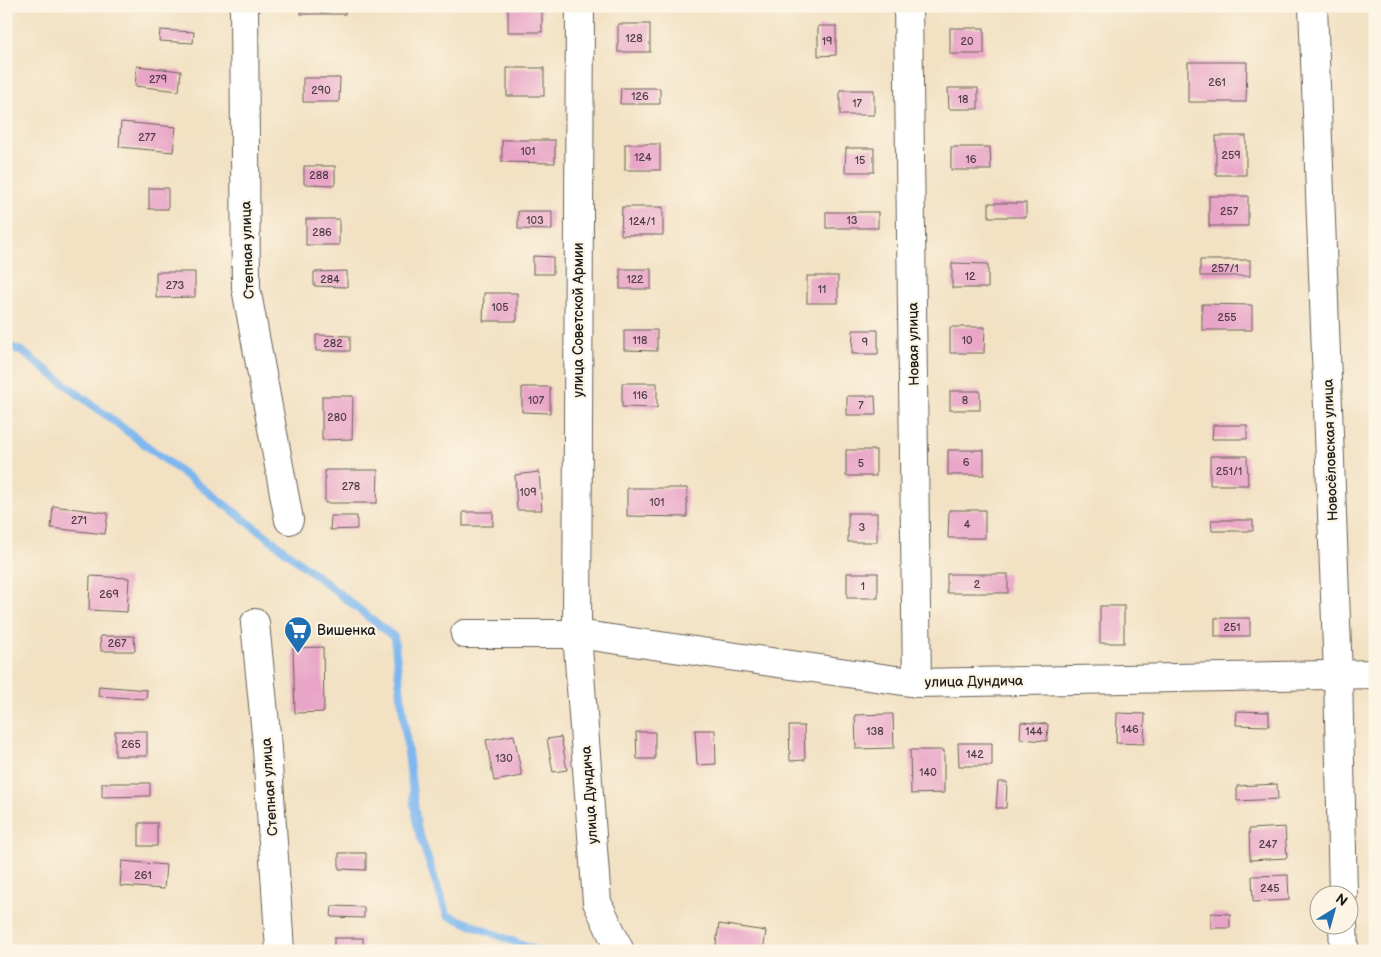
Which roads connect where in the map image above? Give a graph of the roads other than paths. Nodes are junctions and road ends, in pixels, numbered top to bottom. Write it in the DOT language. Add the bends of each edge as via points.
graph roads {
  1 [pos="244,6"];
  2 [pos="580,6"];
  3 [pos="908,6"];
  4 [pos="1313,6"];
  5 [pos="289,520"];
  6 [pos="255,623"];
  7 [pos="465,634"];
  8 [pos="576,634"];
  9 [pos="1375,674"];
  10 [pos="1338,675"];
  11 [pos="917,682"];
  12 [pos="1343,884"];
  13 [pos="1343,934"];
  14 [pos="280,951"];
  15 [pos="620,951"];
  16 [pos="1344,951"];
  1 -- 5 [label="street, Степная улица" via="246,288"];
  2 -- 8 [label="street, улица Советской Армии"];
  3 -- 11 [label="street, Новая улица"];
  4 -- 10 [label="street, Новосёловская улица"];
  6 -- 14 [label="street, Степная улица" via="266,734"];
  7 -- 8 [label="street, улица Дундича"];
  8 -- 11 [label="street, улица Дундича"];
  8 -- 15 [label="street, улица Дундича" via="597,902"];
  9 -- 10 [label="street, улица Дундича"];
  10 -- 11 [label="street, улица Дундича"];
  10 -- 12 [label="street, Новосёловская улица"];
  13 -- 16 [label="street"];
}
